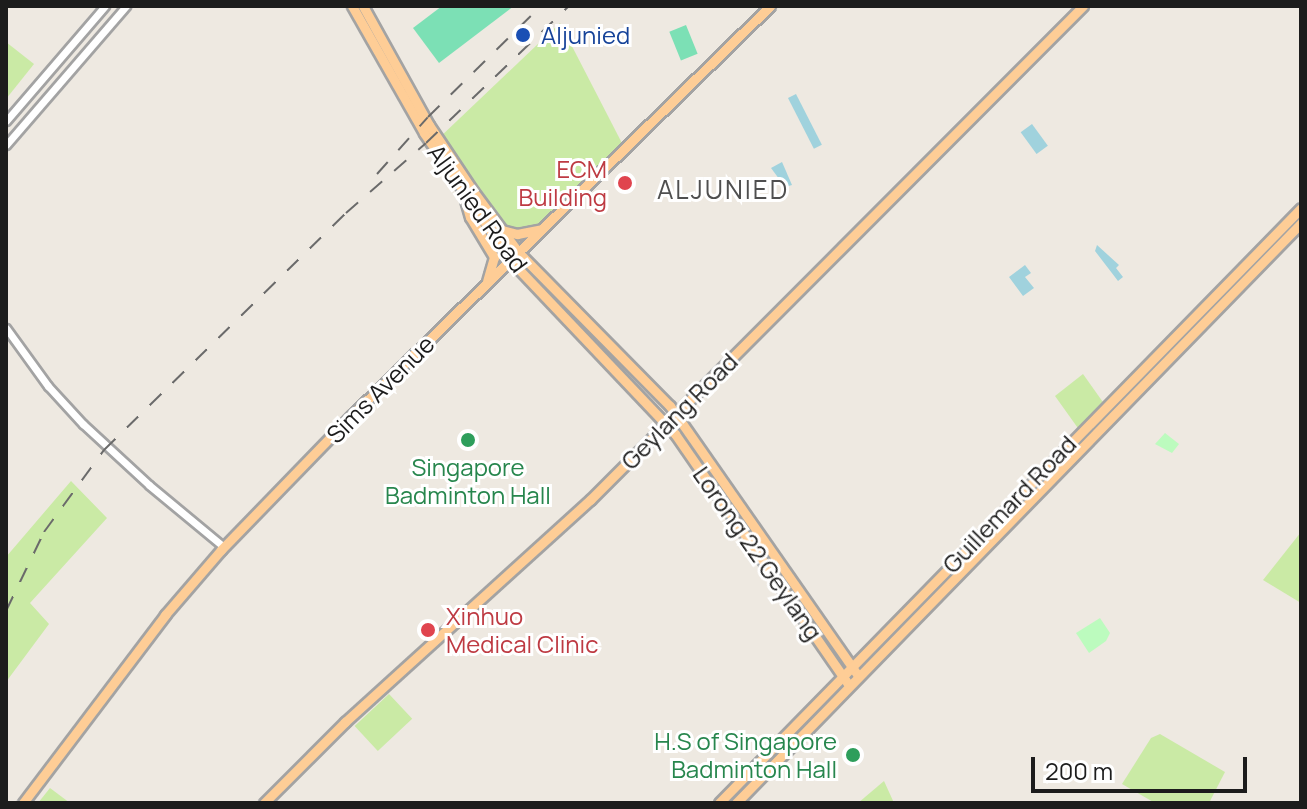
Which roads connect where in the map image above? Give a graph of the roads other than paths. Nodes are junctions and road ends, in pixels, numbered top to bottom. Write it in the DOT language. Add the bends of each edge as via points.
graph roads {
  1 [pos="105,6"];
  2 [pos="126,6"];
  3 [pos="352,6"];
  4 [pos="363,6"];
  5 [pos="770,6"];
  6 [pos="1083,6"];
  7 [pos="6,121"];
  8 [pos="6,145"];
  9 [pos="462,193"];
  10 [pos="1301,208"];
  11 [pos="1301,223"];
  12 [pos="545,228"];
  13 [pos="502,229"];
  14 [pos="519,253"];
  15 [pos="511,261"];
  16 [pos="483,288"];
  17 [pos="6,328"];
  18 [pos="676,414"];
  19 [pos="666,424"];
  20 [pos="222,548"];
  21 [pos="851,666"];
  22 [pos="842,675"];
  23 [pos="858,675"];
  24 [pos="848,684"];
  25 [pos="23,803"];
  26 [pos="264,803"];
  27 [pos="719,803"];
  28 [pos="736,803"];
  1 -- 7 [label="street"];
  2 -- 8 [label="street"];
  3 -- 9 [label="main road, Aljunied Road"];
  4 -- 13 [label="main road, Aljunied Road" via="438,139"];
  5 -- 12 [label="main road, Sims Avenue"];
  6 -- 18 [label="main road, Geylang Road"];
  9 -- 15 [label="main road, Aljunied Road"];
  9 -- 16 [label="main road" via="494,257"];
  10 -- 21 [label="main road, Guillemard Road"];
  11 -- 23 [label="main road, Guillemard Road"];
  12 -- 13 [label="main road" via="517,234"];
  12 -- 14 [label="main road, Sims Avenue"];
  13 -- 14 [label="main road, Aljunied Road"];
  14 -- 15 [label="main road, Sims Avenue"];
  14 -- 18 [label="main road, Aljunied Road"];
  15 -- 16 [label="main road, Sims Avenue"];
  15 -- 19 [label="main road, Aljunied Road"];
  16 -- 20 [label="main road, Sims Avenue"];
  17 -- 20 [label="street" via="48,386 99,439"];
  18 -- 19 [label="main road, Geylang Road"];
  18 -- 21 [label="main road, Lorong 22 Geylang"];
  19 -- 22 [label="main road, Lorong 22 Geylang"];
  19 -- 26 [label="main road, Geylang Road" via="534,554 345,722"];
  20 -- 25 [label="main road, Sims Avenue"];
  21 -- 22 [label="main road, Guillemard Road"];
  21 -- 23 [label="main road, Lorong 22 Geylang"];
  22 -- 24 [label="main road, Lorong 22 Geylang"];
  22 -- 27 [label="main road, Guillemard Road"];
  23 -- 24 [label="main road, Guillemard Road"];
  24 -- 28 [label="main road, Guillemard Road"];
}
